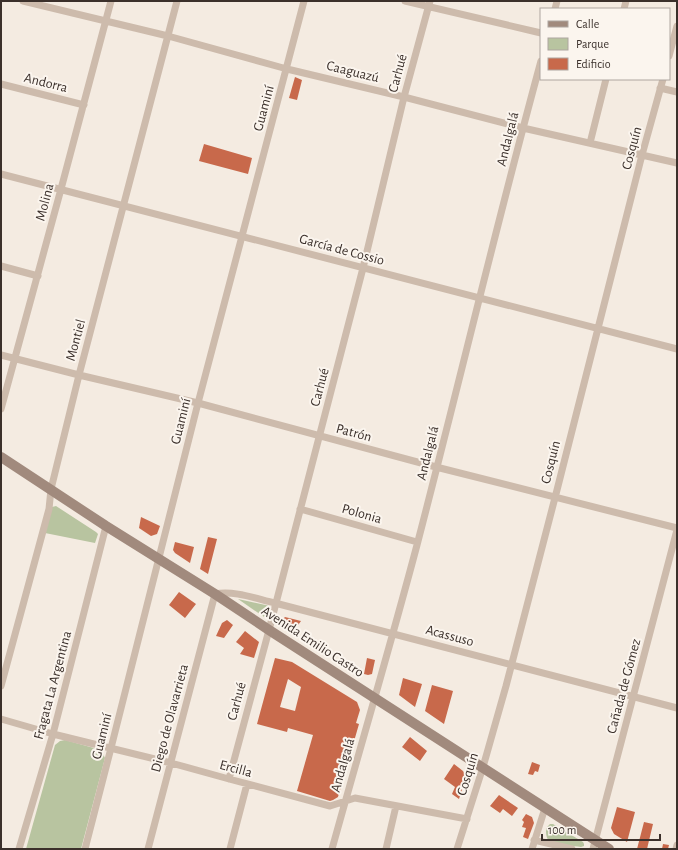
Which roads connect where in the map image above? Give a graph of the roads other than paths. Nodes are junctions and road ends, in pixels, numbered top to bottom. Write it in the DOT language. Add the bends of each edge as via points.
graph roads {
  1 [pos="23,1"];
  2 [pos="111,1"];
  3 [pos="177,1"];
  4 [pos="304,1"];
  5 [pos="405,1"];
  6 [pos="429,4"];
  7 [pos="106,22"];
  8 [pos="677,26"];
  9 [pos="540,33"];
  10 [pos="168,36"];
  11 [pos="676,38"];
  12 [pos="670,53"];
  13 [pos="540,65"];
  14 [pos="287,68"];
  15 [pos="606,80"];
  16 [pos="663,80"];
  17 [pos="1,84"];
  18 [pos="660,88"];
  19 [pos="677,92"];
  20 [pos="404,97"];
  21 [pos="84,105"];
  22 [pos="523,128"];
  23 [pos="590,143"];
  24 [pos="642,155"];
  25 [pos="677,163"];
  26 [pos="1,174"];
  27 [pos="61,189"];
  28 [pos="124,206"];
  29 [pos="242,236"];
  30 [pos="1,266"];
  31 [pos="363,268"];
  32 [pos="38,276"];
  33 [pos="480,298"];
  34 [pos="598,328"];
  35 [pos="677,349"];
  36 [pos="1,355"];
  37 [pos="15,358"];
  38 [pos="79,375"];
  39 [pos="198,403"];
  40 [pos="1,409"];
  41 [pos="319,436"];
  42 [pos="1,457"];
  43 [pos="436,468"];
  44 [pos="51,489"];
  45 [pos="555,497"];
  46 [pos="300,509"];
  47 [pos="106,526"];
  48 [pos="677,529"];
  49 [pos="417,542"];
  50 [pos="158,559"];
  51 [pos="215,594"];
  52 [pos="276,603"];
  53 [pos="269,630"];
  54 [pos="393,633"];
  55 [pos="511,665"];
  56 [pos="1,686"];
  57 [pos="634,696"];
  58 [pos="375,698"];
  59 [pos="677,708"];
  60 [pos="1,719"];
  61 [pos="53,734"];
  62 [pos="112,748"];
  63 [pos="171,763"];
  64 [pos="483,768"];
  65 [pos="229,779"];
  66 [pos="247,784"];
  67 [pos="345,802"];
  68 [pos="396,806"];
  69 [pos="545,808"];
  70 [pos="467,819"];
  71 [pos="534,840"];
  72 [pos="594,845"];
  73 [pos="677,845"];
  74 [pos="19,849"];
  75 [pos="85,849"];
  76 [pos="148,849"];
  77 [pos="230,849"];
  78 [pos="332,849"];
  79 [pos="386,849"];
  80 [pos="457,849"];
  81 [pos="532,849"];
  82 [pos="572,849"];
  83 [pos="609,849"];
  84 [pos="676,849"];
  1 -- 7 [label="street, Caaguazú"];
  2 -- 7 [label="street, Molina"];
  3 -- 10 [label="street, Montiel"];
  4 -- 14 [label="street, Guaminí"];
  5 -- 6 [label="street"];
  6 -- 9 [label="street"];
  6 -- 20 [label="street, Carhué"];
  7 -- 10 [label="street, Caaguazú"];
  7 -- 21 [label="street, Molina"];
  8 -- 11 [label="street"];
  10 -- 14 [label="street, Caaguazú"];
  10 -- 28 [label="street, Montiel"];
  11 -- 12 [label="street"];
  13 -- 22 [label="street, Andalgalá"];
  14 -- 20 [label="street, Caaguazú"];
  14 -- 29 [label="street, Guaminí"];
  15 -- 23 [label="street"];
  16 -- 18 [label="street, Cosquín"];
  17 -- 21 [label="street, Andorra"];
  18 -- 19 [label="street"];
  18 -- 24 [label="street, Cosquín"];
  20 -- 22 [label="street, Caaguazú"];
  20 -- 31 [label="street, Carhué"];
  21 -- 27 [label="street, Molina"];
  22 -- 23 [label="street, Caaguazú"];
  22 -- 33 [label="street, Andalgalá"];
  23 -- 24 [label="street, Caaguazú"];
  24 -- 25 [label="street, Caaguazú"];
  24 -- 34 [label="street, Cosquín"];
  26 -- 27 [label="street, García de Cossio"];
  27 -- 28 [label="street, García de Cossio"];
  27 -- 32 [label="street, Molina"];
  28 -- 29 [label="street, García de Cossio"];
  28 -- 38 [label="street, Montiel"];
  29 -- 31 [label="street, García de Cossio"];
  29 -- 39 [label="street, Guaminí"];
  30 -- 32 [label="street"];
  31 -- 33 [label="street, García de Cossio"];
  31 -- 41 [label="street, Carhué"];
  32 -- 37 [label="street, Molina"];
  33 -- 34 [label="street, García de Cossio"];
  33 -- 43 [label="street, Andalgalá"];
  34 -- 35 [label="street, García de Cossio"];
  34 -- 45 [label="street, Cosquín"];
  36 -- 37 [label="street, Patrón"];
  37 -- 38 [label="street, Patrón"];
  37 -- 40 [label="street, Molina"];
  38 -- 39 [label="street, Patrón"];
  38 -- 44 [label="street, Montiel"];
  39 -- 41 [label="street, Patrón"];
  39 -- 50 [label="street, Guaminí"];
  41 -- 43 [label="street, Patrón"];
  41 -- 46 [label="street, Carhué"];
  42 -- 44 [label="main road, Avenida Emilio Castro"];
  43 -- 45 [label="street, Patrón"];
  43 -- 49 [label="street, Andalgalá"];
  44 -- 47 [label="main road, Avenida Emilio Castro"];
  44 -- 56 [label="street, Montiel" via="49,509"];
  45 -- 48 [label="street, Patrón"];
  45 -- 55 [label="street, Cosquín"];
  46 -- 49 [label="street, Polonia"];
  46 -- 52 [label="street, Carhué"];
  47 -- 50 [label="main road, Avenida Emilio Castro"];
  47 -- 61 [label="street, Fragata La Argentina"];
  48 -- 57 [label="street, Cañada de Gómez"];
  49 -- 54 [label="street, Andalgalá"];
  50 -- 51 [label="main road, Avenida Emilio Castro"];
  50 -- 62 [label="street, Guaminí"];
  51 -- 52 [label="street, Acassuso" via="235,594"];
  51 -- 53 [label="main road, Avenida Emilio Castro"];
  51 -- 63 [label="street, Diego de Olavarrieta"];
  52 -- 53 [label="street, Carhué"];
  52 -- 54 [label="street, Acassuso"];
  53 -- 58 [label="main road, Avenida Emilio Castro"];
  53 -- 65 [label="street, Carhué"];
  54 -- 55 [label="street, Acassuso"];
  54 -- 58 [label="street, Andalgalá"];
  55 -- 57 [label="street, Acassuso"];
  55 -- 64 [label="street, Cosquín"];
  57 -- 59 [label="street, Acassuso"];
  57 -- 72 [label="street, Cañada de Gómez"];
  58 -- 64 [label="main road, Avenida Emilio Castro"];
  58 -- 67 [label="street, Andalgalá"];
  60 -- 61 [label="street, Ercilla"];
  61 -- 62 [label="street, Ercilla"];
  61 -- 74 [label="street, Fragata La Argentina"];
  62 -- 63 [label="street, Ercilla"];
  62 -- 75 [label="street, Guaminí"];
  63 -- 65 [label="street, Ercilla"];
  63 -- 76 [label="street, Diego de Olavarrieta"];
  64 -- 69 [label="main road, Avenida Emilio Castro"];
  64 -- 70 [label="street, Cosquín"];
  65 -- 66 [label="street, Ercilla"];
  66 -- 67 [label="street, Ercilla" via="330,806"];
  66 -- 77 [label="street"];
  67 -- 68 [label="street, Ercilla" via="356,798"];
  67 -- 78 [label="street, Andalgalá"];
  68 -- 70 [label="street, Ercilla"];
  68 -- 79 [label="street"];
  69 -- 71 [label="street"];
  69 -- 72 [label="main road, Avenida Emilio Castro"];
  70 -- 80 [label="street, Cosquín"];
  71 -- 81 [label="street"];
  71 -- 82 [label="street"];
  72 -- 83 [label="main road, Avenida Emilio Castro"];
  73 -- 84 [label="street"];
}
